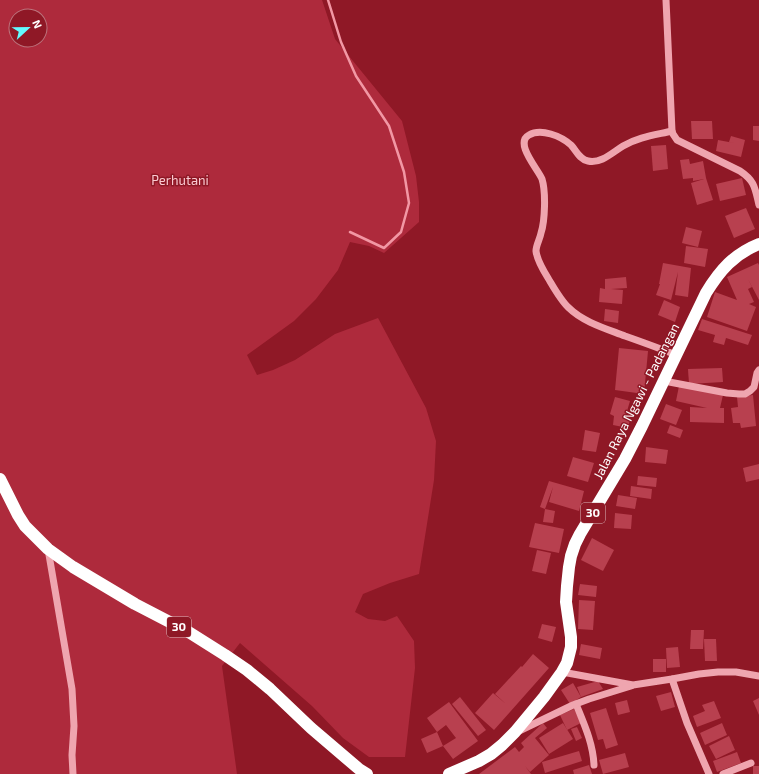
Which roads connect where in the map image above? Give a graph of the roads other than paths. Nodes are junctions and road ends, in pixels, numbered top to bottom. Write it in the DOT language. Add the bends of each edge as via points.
graph roads {
  1 [pos="666,0"];
  2 [pos="672,131"];
  3 [pos="759,205"];
  4 [pos="758,243"];
  5 [pos="676,355"];
  6 [pos="759,370"];
  7 [pos="664,381"];
  8 [pos="0,479"];
  9 [pos="48,549"];
  10 [pos="562,672"];
  11 [pos="759,676"];
  12 [pos="672,679"];
  13 [pos="633,685"];
  14 [pos="576,704"];
  15 [pos="515,732"];
  16 [pos="751,763"];
  17 [pos="594,765"];
  18 [pos="73,774"];
  19 [pos="367,774"];
  20 [pos="449,774"];
  21 [pos="709,774"];
  22 [pos="723,774"];
  1 -- 2 [label="street"];
  2 -- 3 [label="street" via="677,140 749,178 755,187"];
  2 -- 5 [label="street" via="638,139 596,161 585,160 560,137 547,133 536,132 529,135 524,143 544,188 542,232 536,252 554,289 569,308 585,320"];
  4 -- 5 [label="highway, Jalan Raya Ngawi - Padangan / 30" via="742,252 722,269 706,293"];
  5 -- 7 [label="highway, Jalan Raya Ngawi - Padangan / 30"];
  6 -- 7 [label="street" via="756,373 754,387 745,394"];
  7 -- 10 [label="highway, Jalan Raya Ngawi - Padangan / 30" via="624,459 580,534 571,556 566,602 571,637 567,663"];
  8 -- 9 [label="highway, 30" via="25,526"];
  9 -- 18 [label="street" via="72,689"];
  9 -- 19 [label="highway, 30" via="73,567 187,631 247,670"];
  10 -- 13 [label="street"];
  10 -- 15 [label="highway, Jalan Raya Ngawi - Padangan / 30"];
  11 -- 12 [label="street" via="718,672"];
  12 -- 13 [label="street"];
  12 -- 21 [label="street" via="687,724"];
  13 -- 14 [label="street"];
  14 -- 15 [label="street"];
  14 -- 17 [label="street" via="591,743"];
  15 -- 20 [label="highway, Jalan Raya Ngawi - Padangan / 30" via="491,754"];
  16 -- 22 [label="street"];
}
